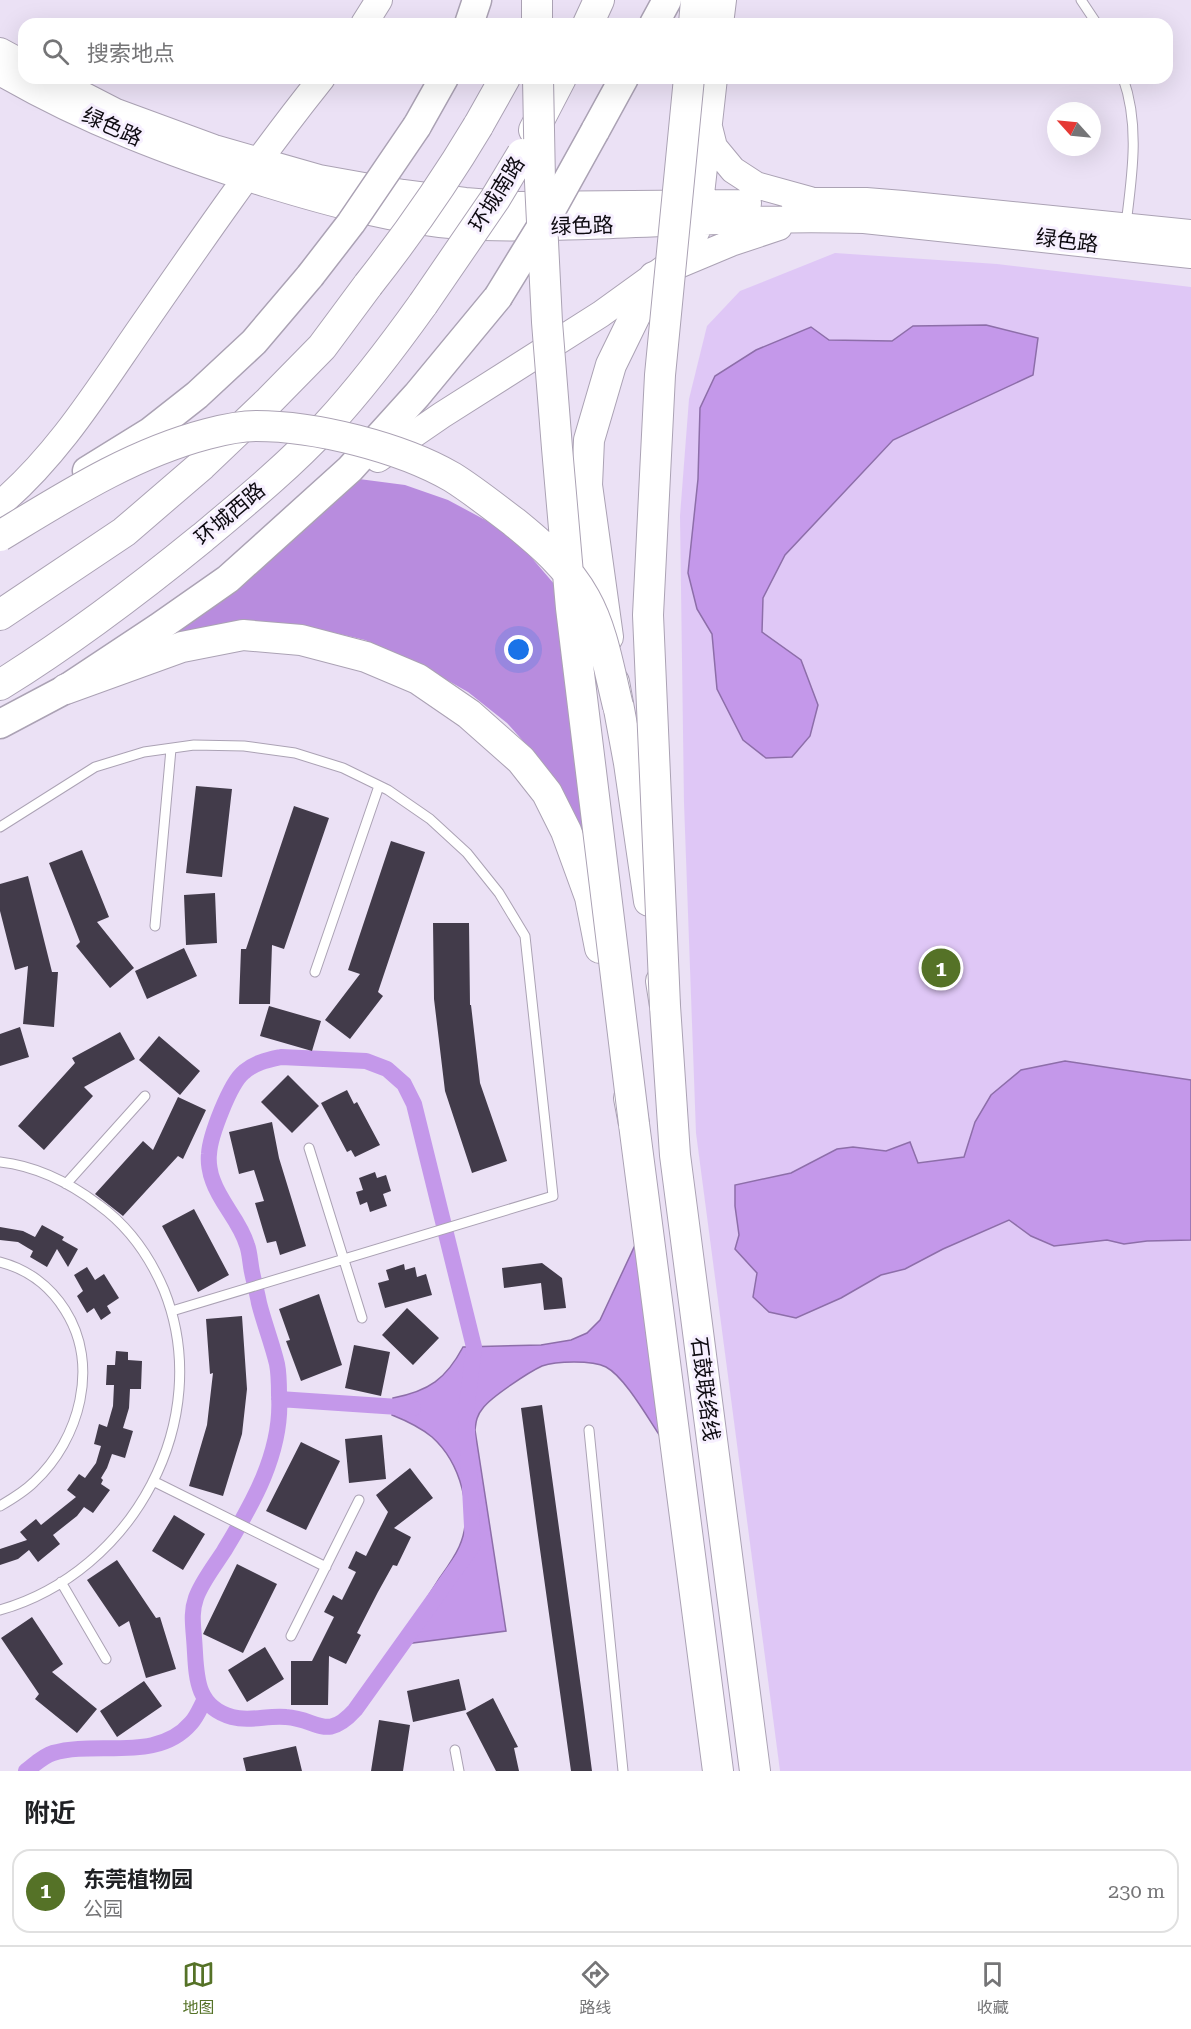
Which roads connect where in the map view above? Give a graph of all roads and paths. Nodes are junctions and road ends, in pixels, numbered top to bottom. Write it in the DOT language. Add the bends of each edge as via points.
graph roads {
  1 [pos="379,0"];
  2 [pos="477,0"];
  3 [pos="539,0"];
  4 [pos="599,0"];
  5 [pos="667,0"];
  6 [pos="696,0"];
  7 [pos="723,0"];
  8 [pos="1081,0"];
  9 [pos="368,18"];
  10 [pos="471,18"];
  11 [pos="532,18"];
  12 [pos="538,18"];
  13 [pos="591,18"];
  14 [pos="657,18"];
  15 [pos="694,18"];
  16 [pos="721,18"];
  17 [pos="1093,18"];
  18 [pos="0,51"];
  19 [pos="18,61"];
  20 [pos="0,72"];
  21 [pos="18,81"];
  22 [pos="23,84"];
  23 [pos="62,84"];
  24 [pos="317,84"];
  25 [pos="441,84"];
  26 [pos="502,84"];
  27 [pos="538,84"];
  28 [pos="558,84"];
  29 [pos="621,84"];
  30 [pos="688,84"];
  31 [pos="713,84"];
  32 [pos="1124,84"];
  33 [pos="708,126"];
  34 [pos="252,169"];
  35 [pos="813,209"];
  36 [pos="699,212"];
  37 [pos="1126,226"];
  38 [pos="1191,233"];
  39 [pos="1191,255"];
  40 [pos="654,277"];
  41 [pos="423,304"];
  42 [pos="0,504"];
  43 [pos="293,521"];
  44 [pos="0,524"];
  45 [pos="0,536"];
  46 [pos="0,615"];
  47 [pos="0,686"];
  48 [pos="66,689"];
  49 [pos="618,706"];
  50 [pos="0,724"];
  51 [pos="171,748"];
  52 [pos="379,786"];
  53 [pos="0,827"];
  54 [pos="154,926"];
  55 [pos="315,972"];
  56 [pos="665,1006"];
  57 [pos="145,1096"];
  58 [pos="634,1124"];
  59 [pos="309,1148"];
  60 [pos="0,1162"];
  61 [pos="66,1184"];
  62 [pos="344,1259"];
  63 [pos="0,1262"];
  64 [pos="172,1311"];
  65 [pos="362,1318"];
  66 [pos="589,1430"];
  67 [pos="153,1481"];
  68 [pos="359,1500"];
  69 [pos="0,1506"];
  70 [pos="326,1567"];
  71 [pos="61,1582"];
  72 [pos="0,1610"];
  73 [pos="291,1636"];
  74 [pos="106,1659"];
  75 [pos="455,1750"];
  76 [pos="459,1771"];
  77 [pos="623,1771"];
  78 [pos="718,1771"];
  79 [pos="755,1771"];
  1 -- 9 [label="main road"];
  2 -- 10 [label="main road"];
  3 -- 11 [label="highway"];
  3 -- 12 [label="highway, bridge"];
  4 -- 13 [label="highway"];
  5 -- 14 [label="main road"];
  6 -- 15 [label="highway"];
  7 -- 16 [label="main road"];
  8 -- 17 [label="lane"];
  18 -- 19 [label="main road"];
  20 -- 21 [label="main road, 绿色路"];
  22 -- 34 [label="main road, 绿色路" via="108,128 206,165"];
  23 -- 34 [label="main road, 绿色路" via="116,112 214,148"];
  24 -- 34 [label="main road"];
  25 -- 44 [label="main road, bridge" via="351,223 254,342 150,432"];
  26 -- 46 [label="highway, bridge" via="440,189 322,347 202,465 124,532"];
  27 -- 58 [label="highway, bridge" via="547,322 566,551"];
  28 -- 41 [label="highway, 环城南路, bridge" via="495,199"];
  29 -- 43 [label="main road, bridge" via="498,297 384,432"];
  30 -- 56 [label="highway, bridge" via="660,375 648,615"];
  31 -- 33 [label="main road"];
  32 -- 37 [label="lane" via="1134,128"];
  33 -- 35 [label="main road" via="714,147 733,170 756,185"];
  33 -- 36 [label="main road"];
  34 -- 36 [label="main road, 绿色路" via="311,197 396,217 460,226 516,228"];
  34 -- 42 [label="main road" via="56,449"];
  35 -- 36 [label="main road, 绿色路"];
  35 -- 37 [label="main road, 绿色路" via="866,201"];
  35 -- 39 [label="main road, 绿色路"];
  35 -- 40 [label="main road"];
  36 -- 40 [label="main road" via="690,245"];
  37 -- 38 [label="main road, 绿色路"];
  40 -- 43 [label="main road" via="397,445"];
  40 -- 49 [label="highway" via="611,365 589,440 587,485"];
  41 -- 47 [label="highway, 环城西路" via="378,367 269,482 156,575 48,656"];
  43 -- 48 [label="main road" via="228,579"];
  45 -- 49 [label="highway, bridge" via="88,483 156,450 208,434 253,426 281,427 361,441 450,477 512,520 563,566 597,624"];
  48 -- 50 [label="main road"];
  48 -- 58 [label="highway" via="182,647 243,635 301,640 366,657 418,679 469,714 521,760 548,793 566,831 591,897"];
  49 -- 56 [label="highway"];
  51 -- 52 [label="lane" via="244,746 295,753 343,768"];
  51 -- 53 [label="lane" via="95,767"];
  51 -- 54 [label="lane"];
  52 -- 55 [label="lane"];
  52 -- 62 [label="lane" via="430,819 467,853 499,892 525,936 553,1196"];
  56 -- 79 [label="highway, 石鼓联络线" via="675,1155"];
  57 -- 61 [label="lane"];
  58 -- 78 [label="highway, 石鼓联络线"];
  59 -- 62 [label="lane"];
  60 -- 61 [label="lane" via="47,1174"];
  61 -- 64 [label="lane" via="112,1215 138,1243 158,1275"];
  62 -- 64 [label="lane"];
  62 -- 65 [label="lane"];
  63 -- 69 [label="lane" via="30,1274 60,1302 79,1339 84,1380 81,1401 62,1447 34,1483"];
  64 -- 67 [label="lane" via="180,1348 181,1387 175,1425"];
  66 -- 77 [label="lane"];
  67 -- 70 [label="lane"];
  67 -- 71 [label="lane" via="125,1526 100,1554"];
  68 -- 70 [label="lane"];
  70 -- 73 [label="lane"];
  71 -- 72 [label="lane" via="38,1596"];
  71 -- 74 [label="lane"];
  75 -- 76 [label="lane"];
}
